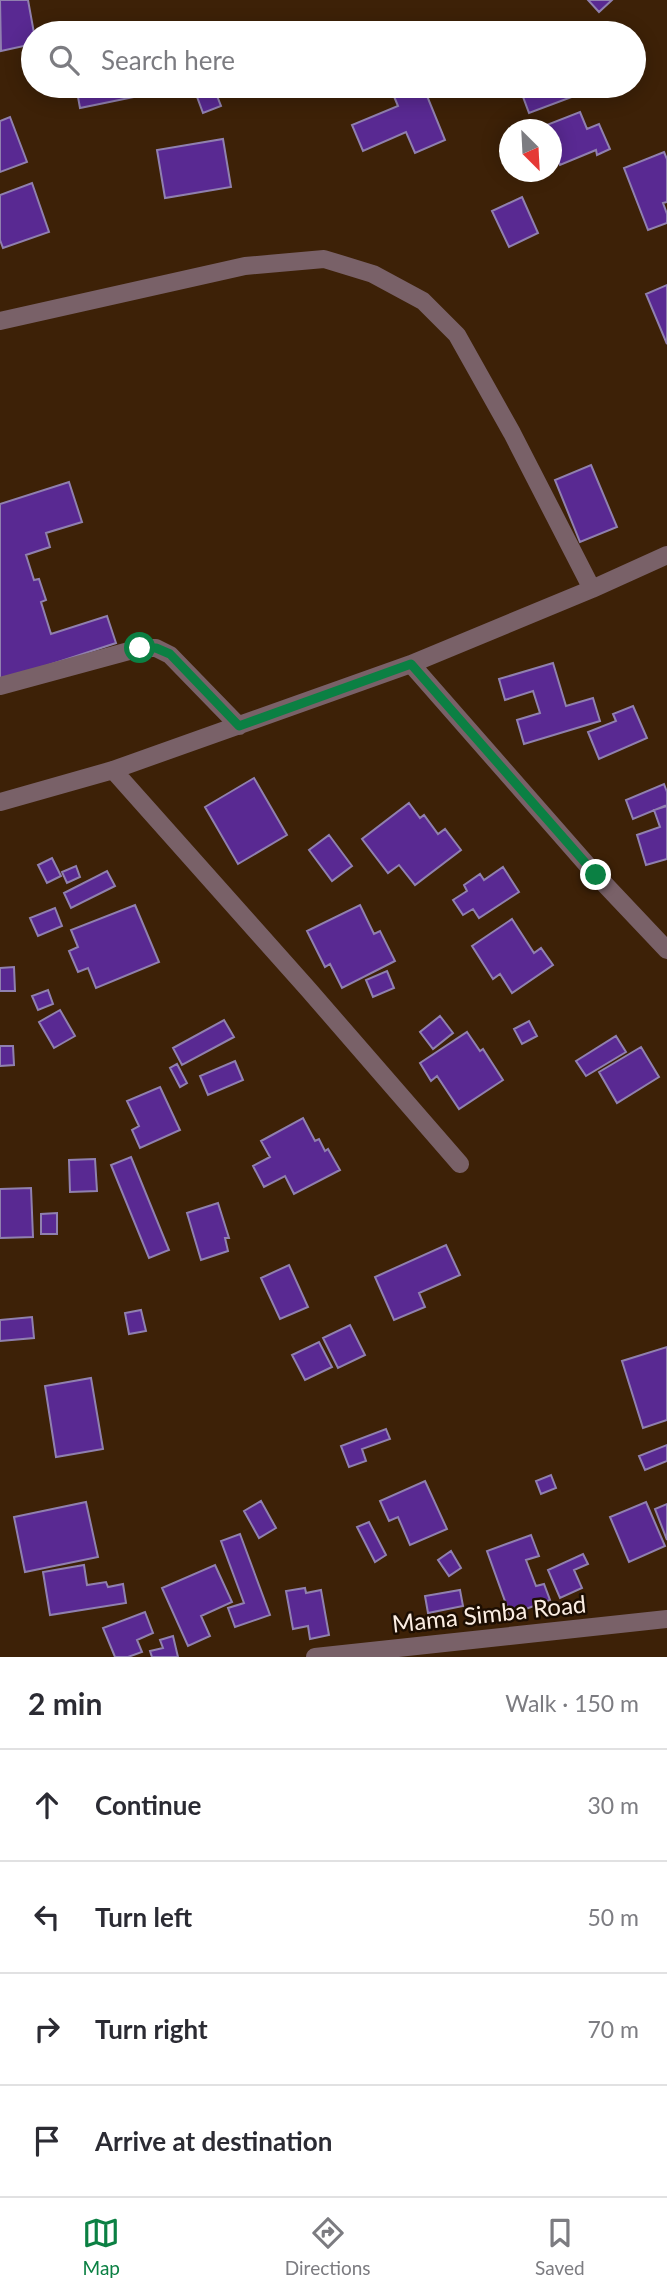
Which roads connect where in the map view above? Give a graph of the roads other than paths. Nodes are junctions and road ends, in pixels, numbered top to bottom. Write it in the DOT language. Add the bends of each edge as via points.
graph roads {
  1 [pos="0,321"];
  2 [pos="667,555"];
  3 [pos="592,589"];
  4 [pos="411,664"];
  5 [pos="0,687"];
  6 [pos="239,726"];
  7 [pos="114,771"];
  8 [pos="0,802"];
  9 [pos="667,950"];
  10 [pos="460,1164"];
  11 [pos="667,1619"];
  12 [pos="316,1657"];
  1 -- 3 [label="street" via="245,265 324,258 373,274 423,301 457,335"];
  2 -- 3 [label="street"];
  3 -- 4 [label="street"];
  4 -- 6 [label="street"];
  4 -- 9 [label="street"];
  5 -- 6 [label="street" via="156,648 170,654"];
  6 -- 7 [label="street"];
  7 -- 8 [label="street"];
  7 -- 10 [label="street"];
  11 -- 12 [label="street, Mama Simba Road"];
}
